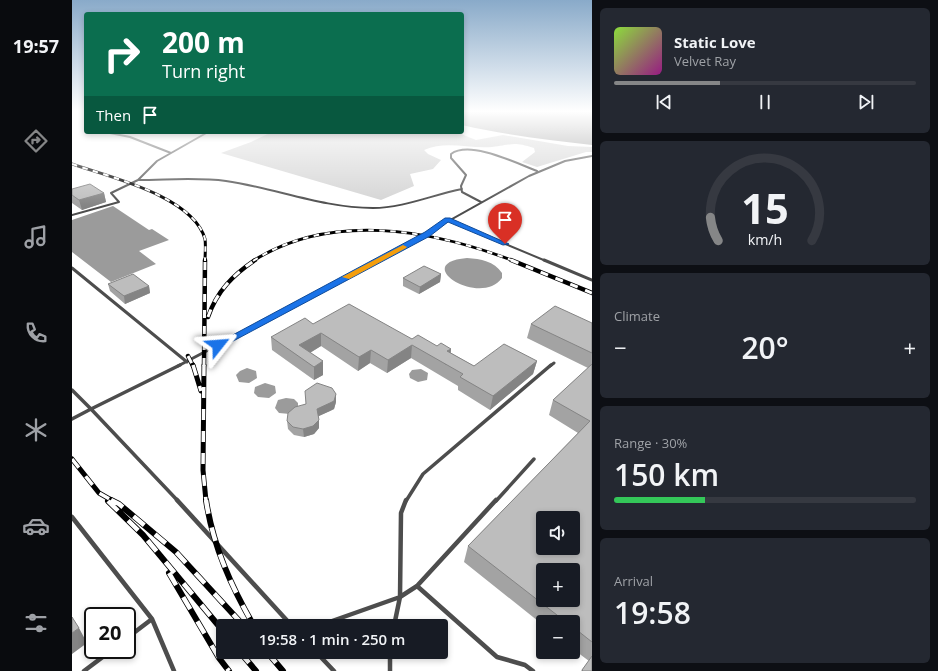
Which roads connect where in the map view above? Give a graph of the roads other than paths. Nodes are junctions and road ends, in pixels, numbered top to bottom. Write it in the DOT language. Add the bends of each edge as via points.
graph roads {
  1 [pos="146,143"];
  2 [pos="188,143"];
  3 [pos="171,153"];
  4 [pos="592,156"];
  5 [pos="537,171"];
  6 [pos="138,180"];
  7 [pos="462,189"];
  8 [pos="480,202"];
  9 [pos="72,215"];
  10 [pos="448,220"];
  11 [pos="72,268"];
  12 [pos="592,280"];
  13 [pos="187,362"];
  14 [pos="554,363"];
  15 [pos="72,390"];
  16 [pos="91,409"];
  17 [pos="72,418"];
  18 [pos="534,459"];
  19 [pos="72,517"];
  20 [pos="417,586"];
  21 [pos="400,597"];
  22 [pos="152,619"];
  23 [pos="286,619"];
  24 [pos="338,619"];
  25 [pos="395,619"];
  26 [pos="136,631"];
  27 [pos="100,659"];
  28 [pos="323,659"];
  29 [pos="390,659"];
  30 [pos="84,671"];
  31 [pos="174,671"];
  32 [pos="334,671"];
  33 [pos="390,671"];
  34 [pos="533,671"];
  1 -- 3 [label="lane"];
  2 -- 3 [label="lane"];
  3 -- 6 [label="lane" via="157,161"];
  4 -- 5 [label="lane" via="564,161"];
  5 -- 7 [label="lane" via="475,149 460,149 451,154 451,158 466,175"];
  5 -- 8 [label="lane"];
  6 -- 7 [label="lane" via="195,178 225,181 347,207 374,208 394,206"];
  6 -- 9 [label="lane" via="112,193 120,202"];
  7 -- 8 [label="lane" via="462,192"];
  8 -- 10 [label="lane"];
  10 -- 12 [label="lane"];
  10 -- 13 [label="lane" via="428,234"];
  11 -- 13 [label="lane"];
  13 -- 16 [label="lane"];
  14 -- 21 [label="lane" via="423,474 407,497 401,513"];
  15 -- 16 [label="lane"];
  16 -- 17 [label="lane"];
  16 -- 23 [label="lane"];
  18 -- 20 [label="lane"];
  19 -- 22 [label="lane"];
  20 -- 21 [label="lane"];
  20 -- 34 [label="lane" via="497,657 525,665"];
  21 -- 24 [label="lane"];
  21 -- 25 [label="lane"];
  22 -- 26 [label="lane"];
  22 -- 31 [label="lane"];
  27 -- 30 [label="lane"];
  28 -- 32 [label="lane"];
  29 -- 33 [label="lane"];
}
